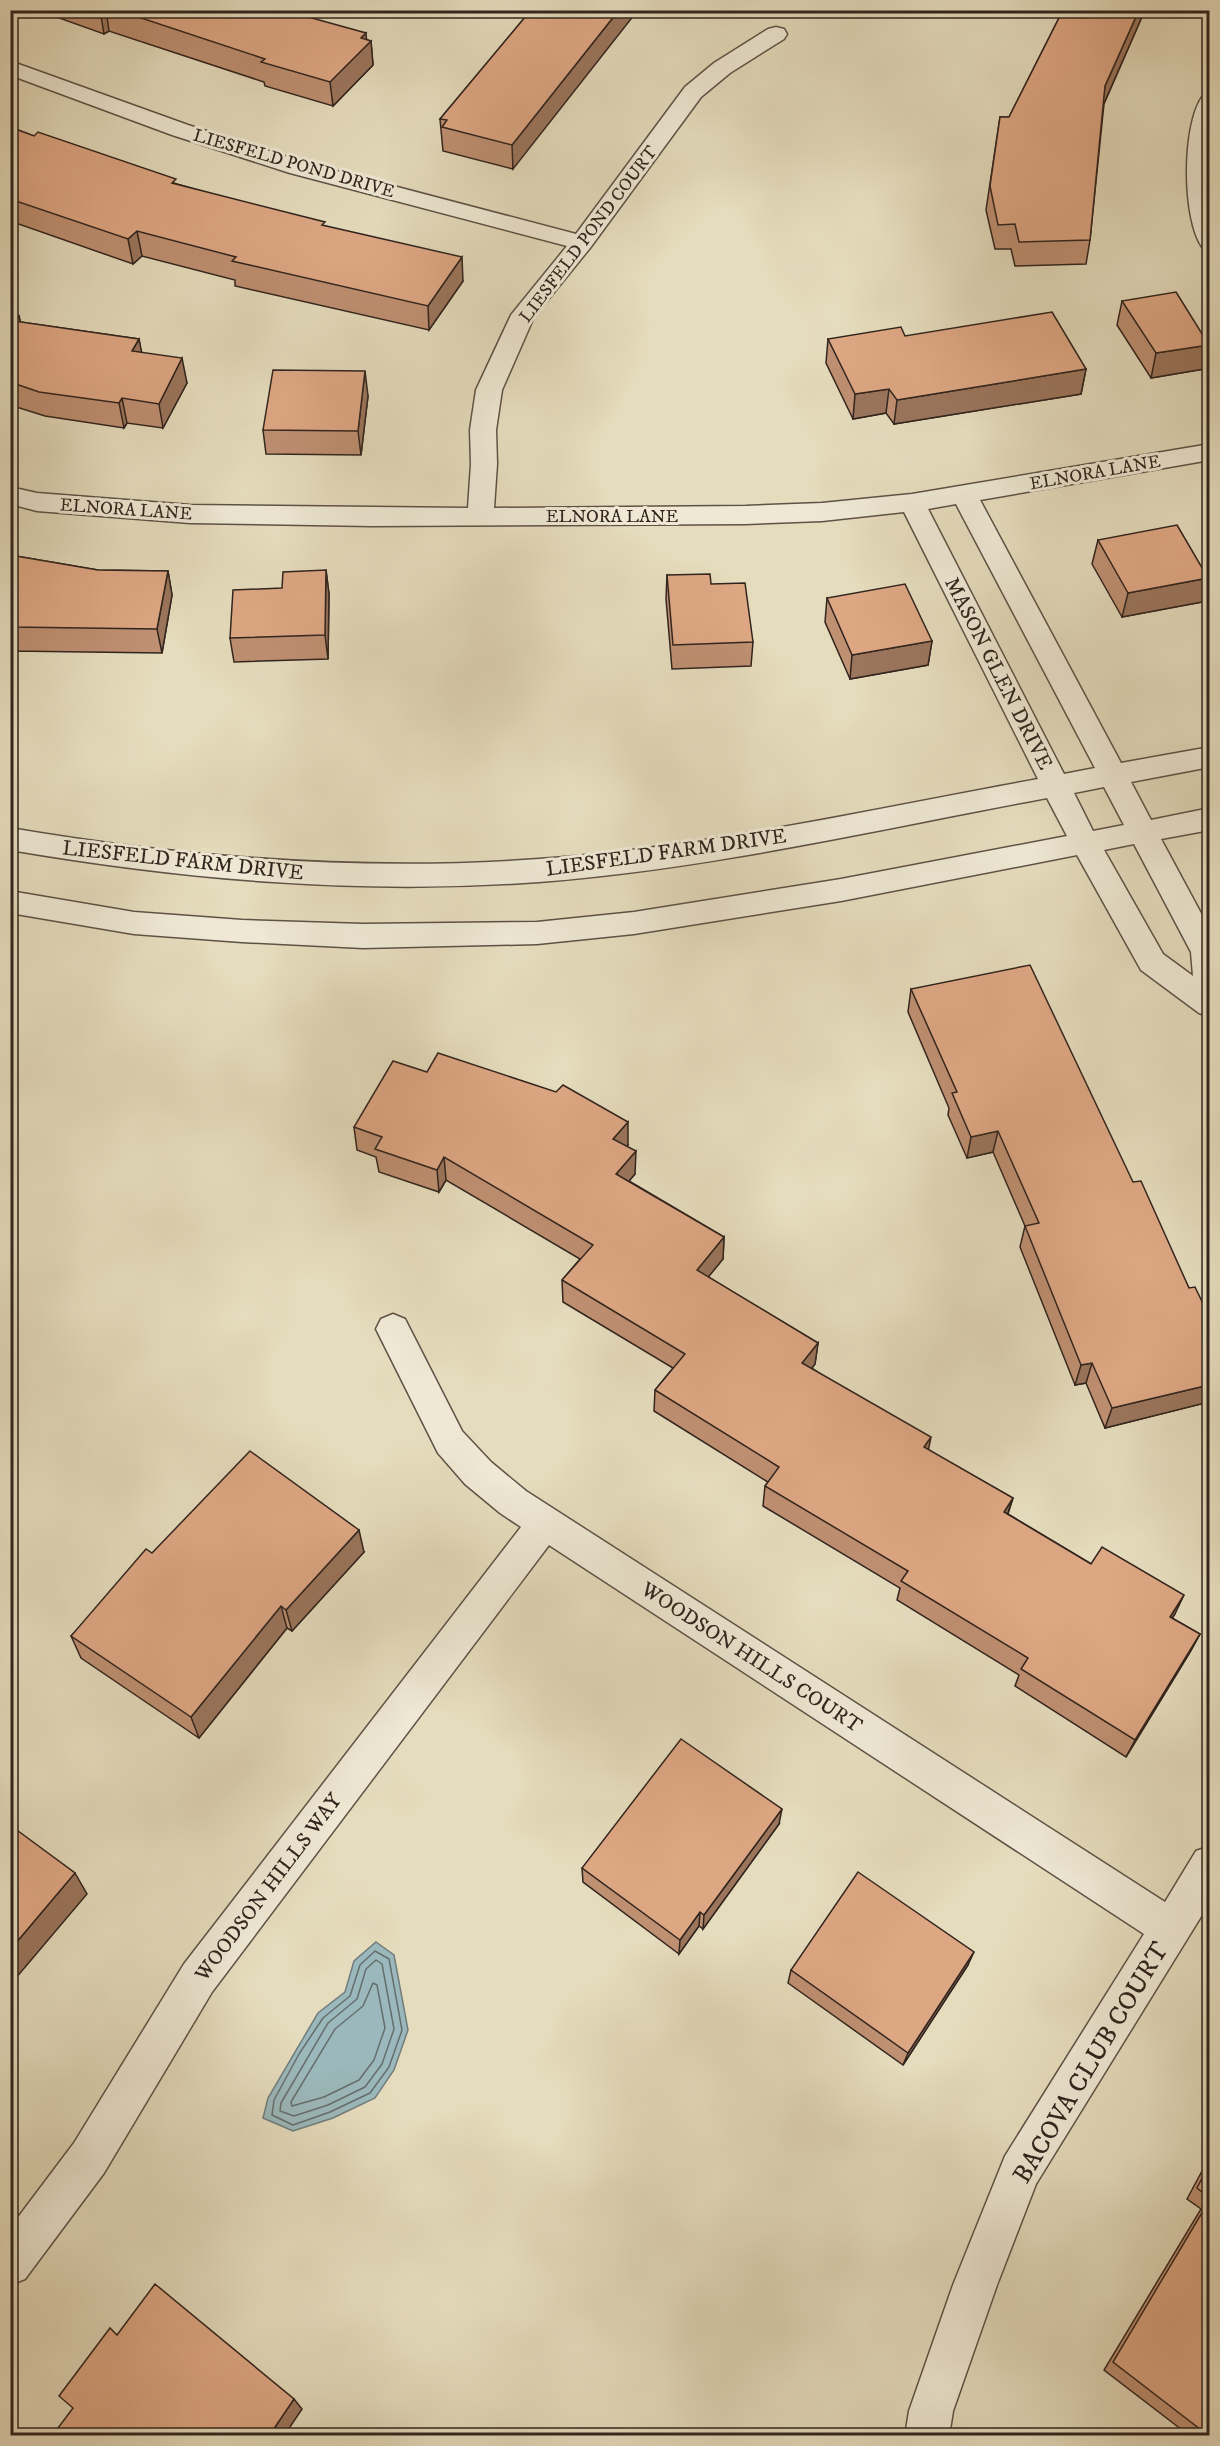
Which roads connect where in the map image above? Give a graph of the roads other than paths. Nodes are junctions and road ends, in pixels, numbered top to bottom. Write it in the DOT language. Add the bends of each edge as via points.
graph roads {
  1 [pos="776,34"];
  2 [pos="10,67"];
  3 [pos="1209,102"];
  4 [pos="1209,242"];
  5 [pos="582,243"];
  6 [pos="1209,452"];
  7 [pos="964,494"];
  8 [pos="10,495"];
  9 [pos="912,503"];
  10 [pos="480,517"];
  11 [pos="1209,757"];
  12 [pos="1112,775"];
  13 [pos="1057,786"];
  14 [pos="1209,819"];
  15 [pos="1141,832"];
  16 [pos="10,839"];
  17 [pos="1085,843"];
  18 [pos="10,902"];
  19 [pos="1209,997"];
  20 [pos="1209,1005"];
  21 [pos="393,1329"];
  22 [pos="545,1523"];
  23 [pos="1209,1865"];
  24 [pos="1170,1928"];
  25 [pos="10,2264"];
  26 [pos="927,2436"];
  1 -- 5 [label="street, LIESFELD POND COURT" via="722,68 693,92"];
  2 -- 5 [label="street, LIESFELD POND DRIVE" via="180,130 298,168"];
  3 -- 4 [label="street" via="1198,163 1202,220"];
  5 -- 10 [label="street, LIESFELD POND COURT" via="523,315 489,390 483,430"];
  6 -- 7 [label="street, ELNORA LANE"];
  7 -- 9 [label="street, ELNORA LANE"];
  7 -- 12 [label="street"];
  8 -- 10 [label="street, ELNORA LANE" via="37,502 190,514"];
  9 -- 10 [label="street, ELNORA LANE" via="746,515"];
  9 -- 13 [label="street, MASON GLEN DRIVE"];
  11 -- 12 [label="street, LIESFELD FARM DRIVE"];
  12 -- 13 [label="street, LIESFELD FARM DRIVE"];
  12 -- 15 [label="street"];
  13 -- 16 [label="street, LIESFELD FARM DRIVE" via="617,863 450,875 284,873 210,867"];
  13 -- 17 [label="street, MASON GLEN DRIVE"];
  14 -- 15 [label="street"];
  15 -- 17 [label="street"];
  15 -- 19 [label="street" via="1206,952"];
  17 -- 18 [label="street" via="842,890 633,923 537,933 374,936 242,931 134,923"];
  17 -- 20 [label="street" via="1152,962"];
  21 -- 22 [label="street, WOODSON HILLS COURT" via="450,1442 478,1473"];
  22 -- 24 [label="street, WOODSON HILLS COURT"];
  22 -- 25 [label="street, WOODSON HILLS WAY" via="198,1977 89,2158"];
  23 -- 24 [label="street, BACOVA CLUB COURT"];
  24 -- 26 [label="street, BACOVA CLUB COURT" via="1020,2171 960,2327 931,2411"];
}
